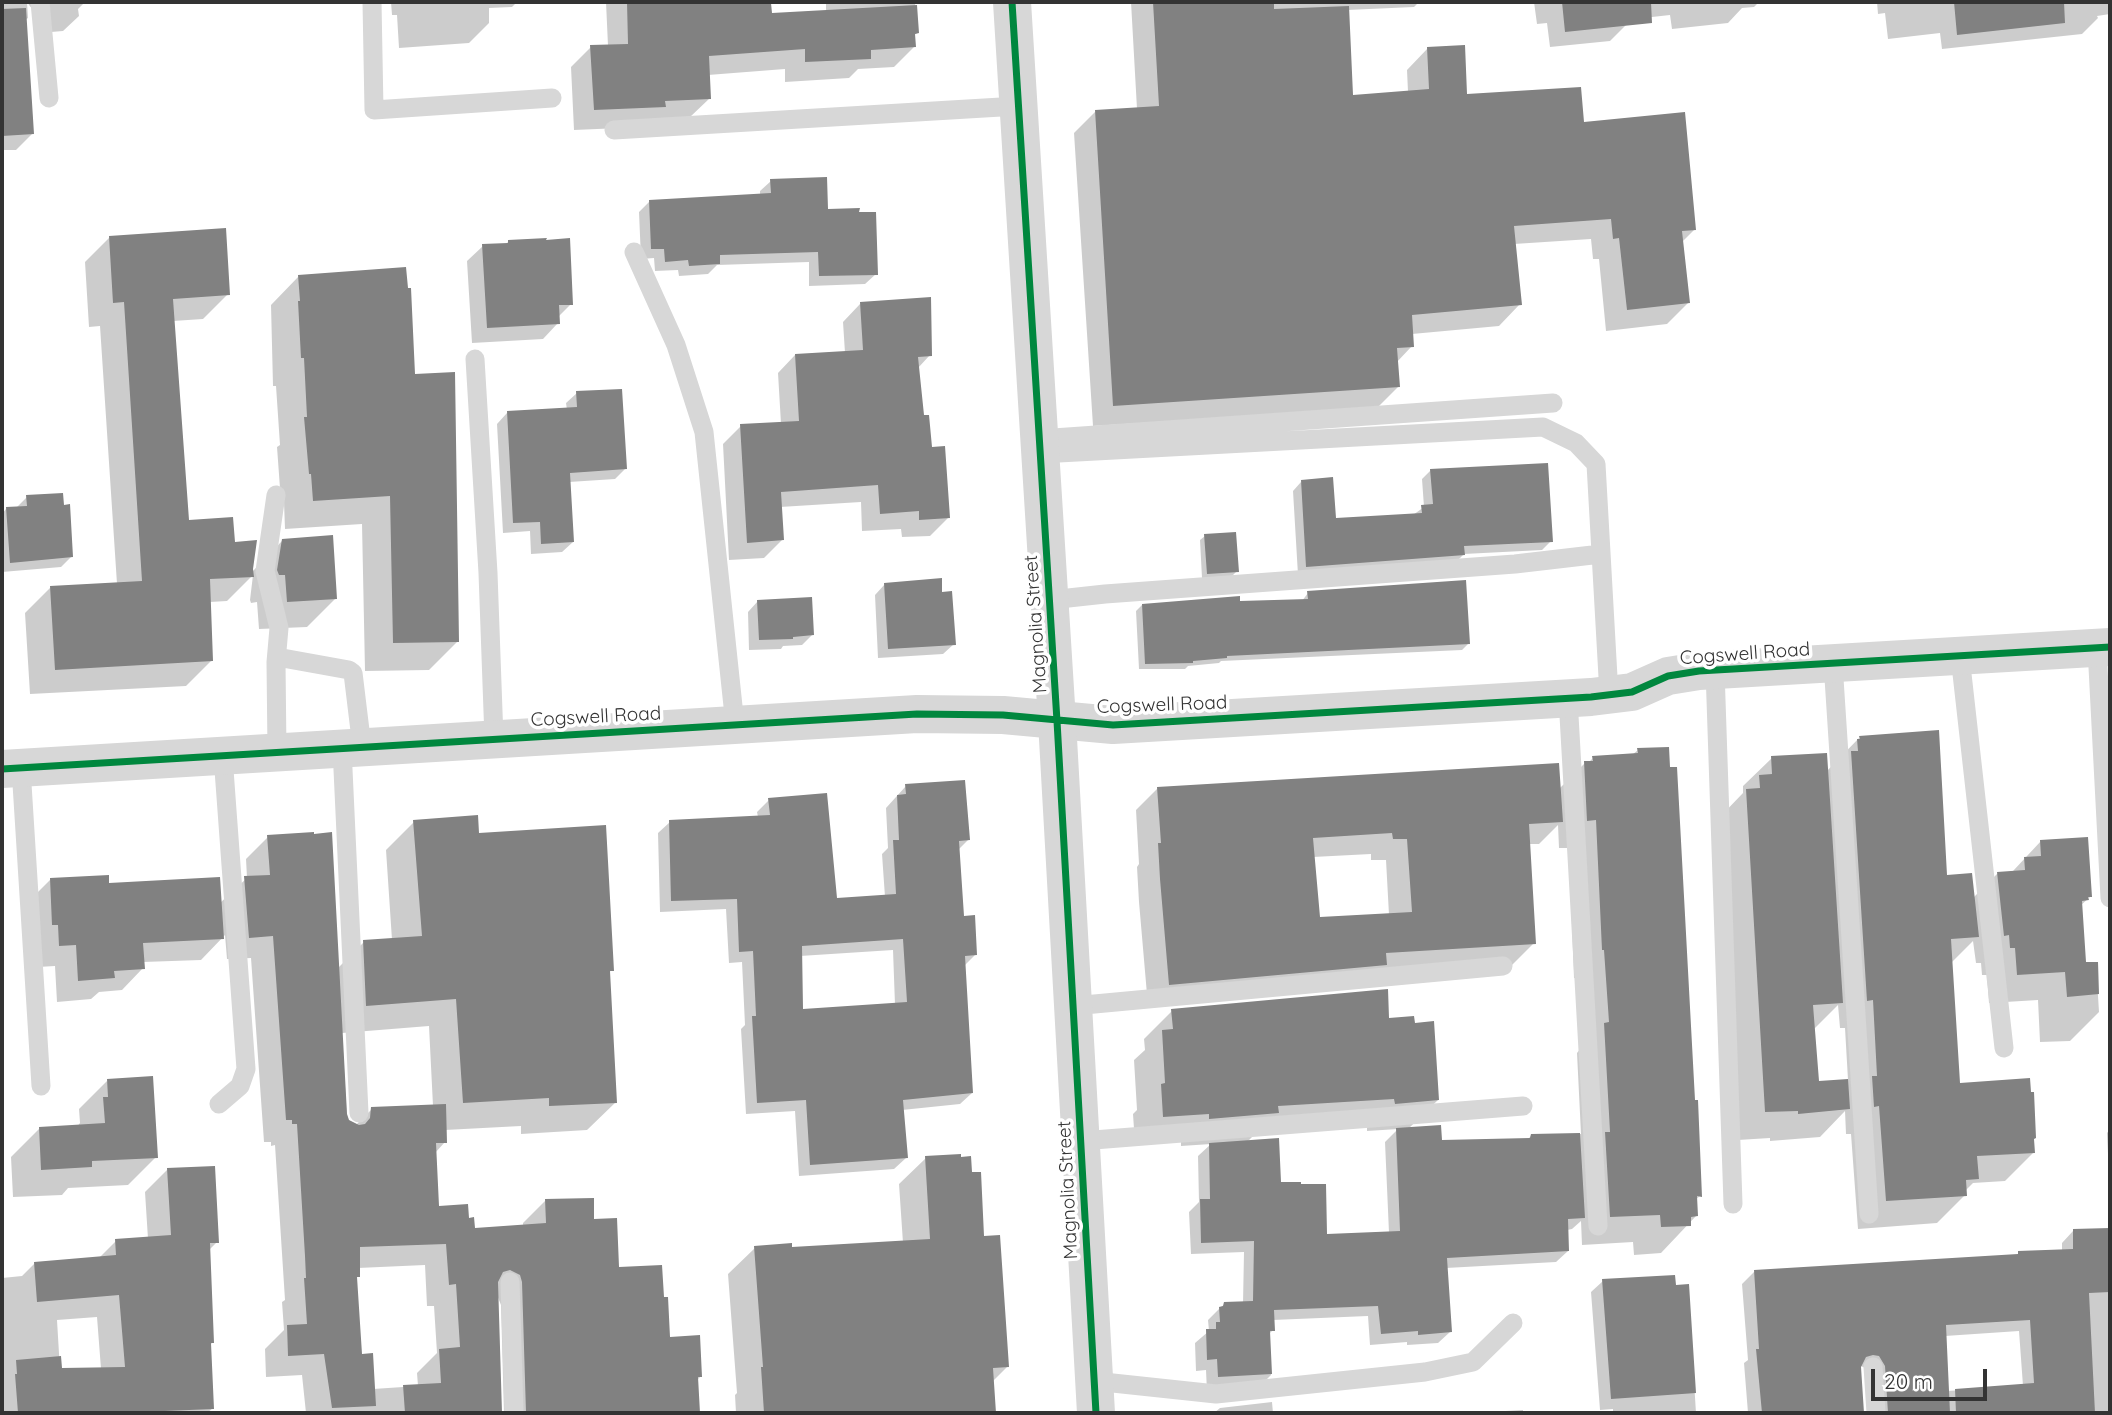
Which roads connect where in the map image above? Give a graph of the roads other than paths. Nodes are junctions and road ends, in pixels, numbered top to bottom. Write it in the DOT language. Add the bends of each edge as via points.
graph roads {
  1 [pos="40,2"];
  2 [pos="372,2"];
  3 [pos="1012,2"];
  4 [pos="49,98"];
  5 [pos="552,98"];
  6 [pos="1018,106"];
  7 [pos="614,130"];
  8 [pos="634,252"];
  9 [pos="475,359"];
  10 [pos="1553,403"];
  11 [pos="1040,447"];
  12 [pos="276,495"];
  13 [pos="1601,554"];
  14 [pos="1050,600"];
  15 [pos="2104,648"];
  16 [pos="1960,656"];
  17 [pos="277,657"];
  18 [pos="1833,663"];
  19 [pos="1715,670"];
  20 [pos="1609,695"];
  21 [pos="1568,698"];
  22 [pos="1057,721"];
  23 [pos="734,725"];
  24 [pos="494,739"];
  25 [pos="352,748"];
  26 [pos="277,752"];
  27 [pos="223,756"];
  28 [pos="11,769"];
  29 [pos="2110,898"];
  30 [pos="1503,966"];
  31 [pos="1073,1006"];
  32 [pos="2004,1048"];
  33 [pos="41,1086"];
  34 [pos="219,1104"];
  35 [pos="1523,1106"];
  36 [pos="359,1113"];
  37 [pos="1081,1141"];
  38 [pos="1733,1204"];
  39 [pos="1869,1214"];
  40 [pos="1598,1226"];
  41 [pos="510,1282"];
  42 [pos="1513,1323"];
  43 [pos="1873,1367"];
  44 [pos="1095,1397"];
  45 [pos="514,1413"];
  46 [pos="1876,1413"];
  1 -- 4 [label="lane"];
  2 -- 5 [label="lane" via="374,110"];
  3 -- 6 [label="street, Magnolia Street"];
  6 -- 7 [label="lane"];
  6 -- 11 [label="street, Magnolia Street"];
  8 -- 23 [label="lane" via="676,345 704,432"];
  9 -- 24 [label="lane"];
  10 -- 11 [label="lane"];
  11 -- 13 [label="lane" via="1543,427 1576,443 1596,464"];
  11 -- 14 [label="street, Magnolia Street"];
  12 -- 17 [label="lane" via="265,571 279,628"];
  13 -- 14 [label="lane"];
  13 -- 20 [label="lane"];
  14 -- 22 [label="street, Magnolia Street"];
  15 -- 16 [label="street, Cogswell Road"];
  15 -- 29 [label="lane"];
  16 -- 18 [label="street, Cogswell Road"];
  16 -- 32 [label="lane"];
  17 -- 25 [label="lane" via="354,673"];
  17 -- 26 [label="lane"];
  18 -- 19 [label="street, Cogswell Road"];
  18 -- 39 [label="lane"];
  19 -- 20 [label="street, Cogswell Road" via="1668,676 1632,692"];
  19 -- 38 [label="lane"];
  20 -- 21 [label="street, Cogswell Road"];
  21 -- 22 [label="street, Cogswell Road" via="1113,725"];
  21 -- 40 [label="lane"];
  22 -- 23 [label="street, Cogswell Road" via="917,714"];
  22 -- 31 [label="street, Magnolia Street"];
  23 -- 24 [label="street, Cogswell Road"];
  24 -- 25 [label="street, Cogswell Road"];
  25 -- 26 [label="street, Cogswell Road"];
  25 -- 36 [label="lane"];
  26 -- 27 [label="street, Cogswell Road"];
  27 -- 28 [label="street, Cogswell Road"];
  27 -- 34 [label="lane" via="246,1069 240,1086"];
  28 -- 33 [label="lane"];
  30 -- 31 [label="lane"];
  31 -- 37 [label="street, Magnolia Street"];
  35 -- 37 [label="lane"];
  37 -- 44 [label="street, Magnolia Street"];
  41 -- 45 [label="lane"];
  42 -- 44 [label="lane" via="1473,1362 1425,1372 1216,1394"];
  43 -- 46 [label="lane"];
}
